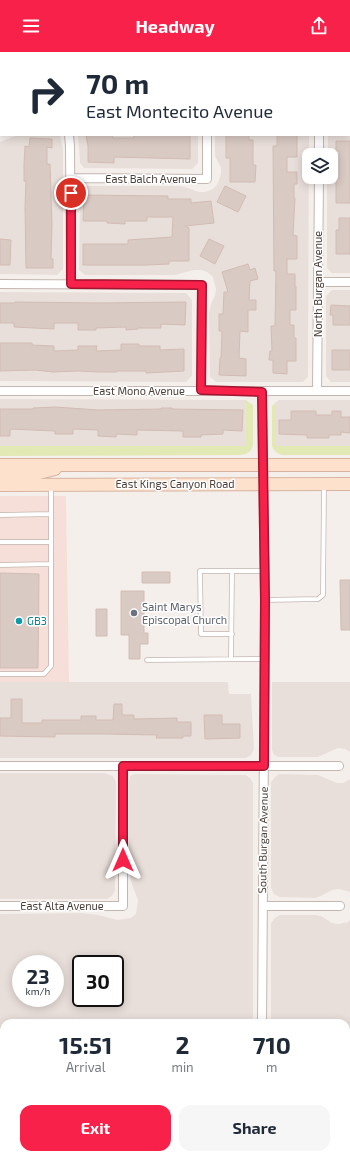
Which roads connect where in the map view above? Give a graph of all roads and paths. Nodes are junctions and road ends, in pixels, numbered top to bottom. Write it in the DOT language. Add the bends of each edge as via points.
graph roads {
  1 [pos="69,136"];
  2 [pos="207,136"];
  3 [pos="319,136"];
  4 [pos="319,148"];
  5 [pos="71,178"];
  6 [pos="319,184"];
  7 [pos="318,282"];
  8 [pos="350,282"];
  9 [pos="0,284"];
  10 [pos="71,284"];
  11 [pos="201,390"];
  12 [pos="0,391"];
  13 [pos="317,391"];
  14 [pos="350,391"];
  15 [pos="262,392"];
  16 [pos="0,465"];
  17 [pos="70,465"];
  18 [pos="262,465"];
  19 [pos="350,465"];
  20 [pos="0,474"];
  21 [pos="51,484"];
  22 [pos="263,484"];
  23 [pos="324,484"];
  24 [pos="350,484"];
  25 [pos="0,485"];
  26 [pos="51,514"];
  27 [pos="0,515"];
  28 [pos="0,542"];
  29 [pos="51,542"];
  30 [pos="51,564"];
  31 [pos="0,565"];
  32 [pos="232,571"];
  33 [pos="264,571"];
  34 [pos="265,600"];
  35 [pos="232,634"];
  36 [pos="265,659"];
  37 [pos="147,660"];
  38 [pos="231,660"];
  39 [pos="0,674"];
  40 [pos="0,766"];
  41 [pos="123,766"];
  42 [pos="264,766"];
  43 [pos="339,766"];
  44 [pos="0,906"];
  45 [pos="263,906"];
  46 [pos="340,906"];
  47 [pos="262,1019"];
  1 -- 5 [label="street"];
  2 -- 5 [label="street, East Balch Avenue" via="207,179"];
  3 -- 4 [label="street"];
  5 -- 10 [label="street"];
  6 -- 7 [label="street, North Burgan Avenue"];
  7 -- 8 [label="street"];
  7 -- 13 [label="street, North Burgan Avenue"];
  9 -- 10 [label="street"];
  10 -- 11 [label="street" via="202,285"];
  11 -- 12 [label="street, East Mono Avenue"];
  11 -- 15 [label="street, East Mono Avenue"];
  13 -- 14 [label="street, East Mono Avenue"];
  13 -- 15 [label="street, East Mono Avenue"];
  15 -- 18 [label="street"];
  16 -- 17 [label="main road, East Kings Canyon Road"];
  17 -- 18 [label="main road, East Kings Canyon Road"];
  17 -- 20 [label="main road" via="35,474"];
  18 -- 19 [label="main road, East Kings Canyon Road"];
  18 -- 22 [label="street, South Burgan Avenue"];
  21 -- 22 [label="main road, East Kings Canyon Road"];
  21 -- 25 [label="main road, East Kings Canyon Road"];
  21 -- 26 [label="lane"];
  22 -- 23 [label="main road, East Kings Canyon Road"];
  22 -- 33 [label="street, South Burgan Avenue"];
  23 -- 24 [label="main road, East Kings Canyon Road"];
  23 -- 34 [label="lane" via="323,595 318,600"];
  26 -- 27 [label="lane"];
  26 -- 29 [label="lane"];
  28 -- 29 [label="lane"];
  29 -- 30 [label="lane"];
  30 -- 31 [label="lane"];
  30 -- 39 [label="lane" via="51,666 44,674"];
  32 -- 33 [label="lane"];
  32 -- 35 [label="lane"];
  32 -- 35 [label="lane" via="200,571 201,634"];
  33 -- 34 [label="street, South Burgan Avenue"];
  34 -- 36 [label="street, South Burgan Avenue"];
  35 -- 38 [label="lane"];
  36 -- 38 [label="lane"];
  36 -- 42 [label="street, South Burgan Avenue"];
  37 -- 38 [label="lane"];
  40 -- 41 [label="street"];
  41 -- 42 [label="street"];
  41 -- 44 [label="street, East Alta Avenue" via="123,906"];
  42 -- 43 [label="street"];
  42 -- 45 [label="street, South Burgan Avenue"];
  45 -- 46 [label="street"];
  45 -- 47 [label="street, South Burgan Avenue"];
}
